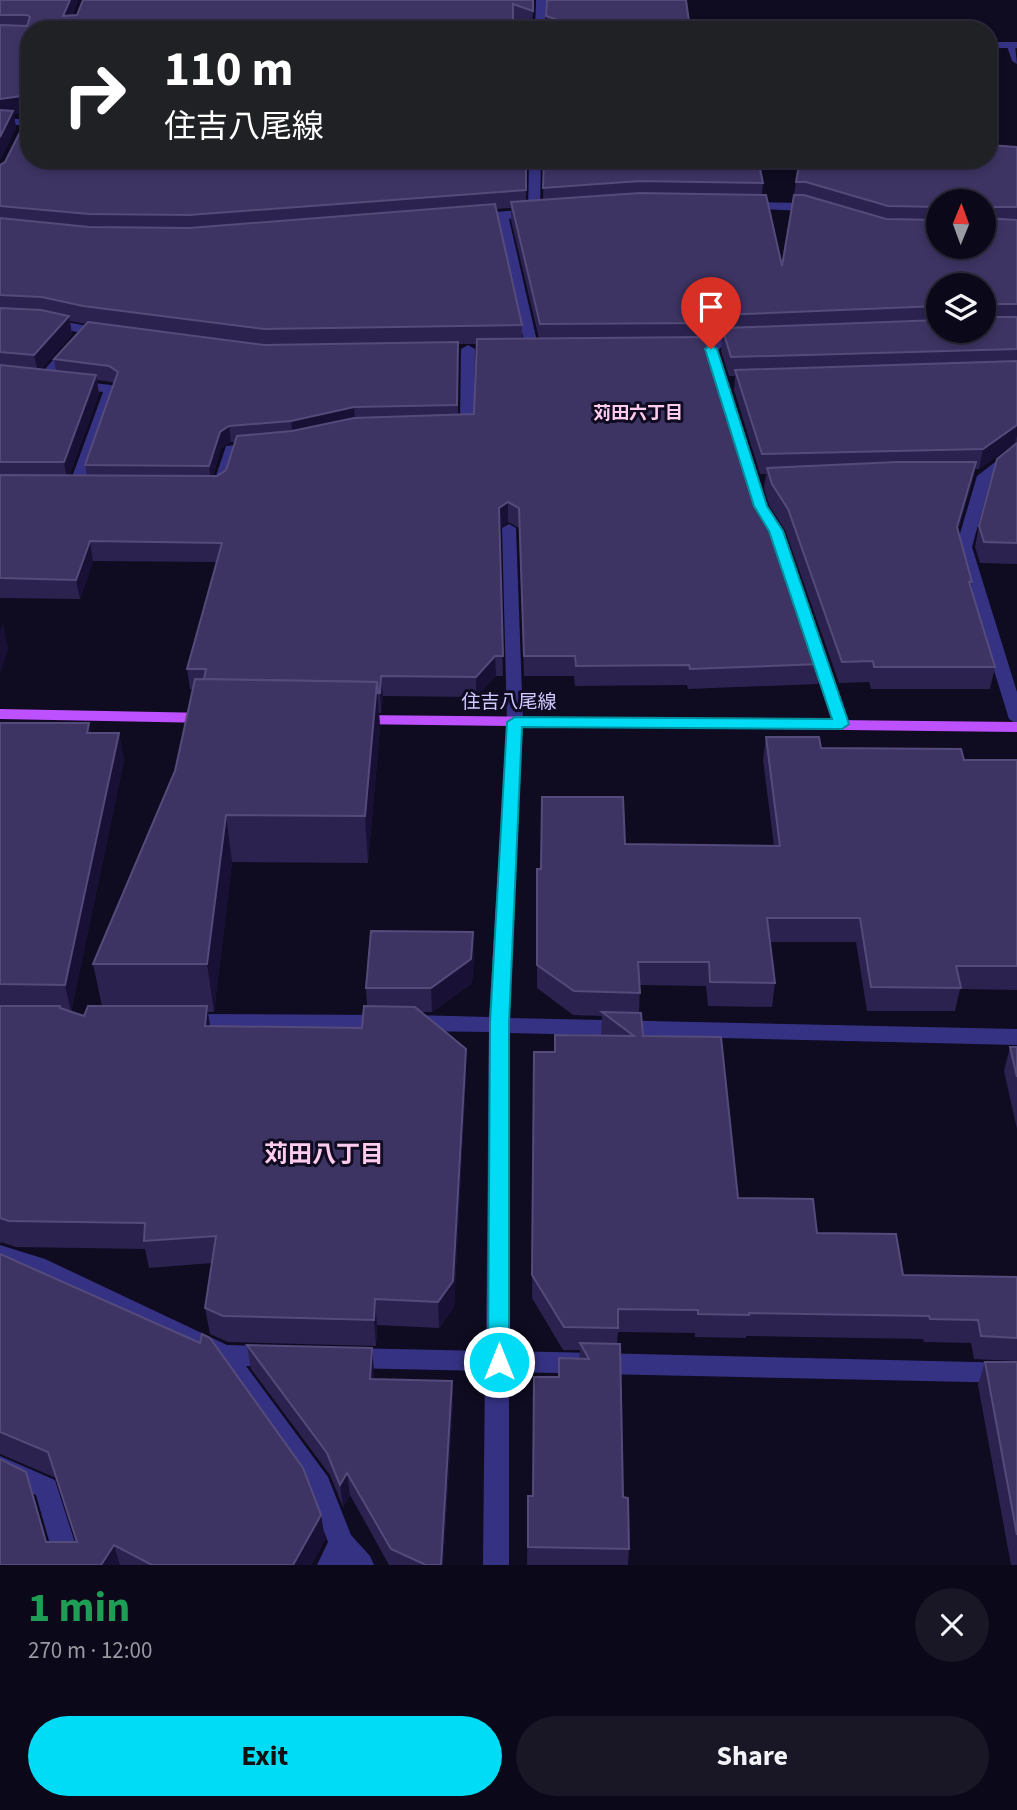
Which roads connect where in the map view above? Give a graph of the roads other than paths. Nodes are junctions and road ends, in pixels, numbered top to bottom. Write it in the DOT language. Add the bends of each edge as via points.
graph roads {
  1 [pos="541,0"];
  2 [pos="540,21"];
  3 [pos="1013,45"];
  4 [pos="1017,61"];
  5 [pos="0,122"];
  6 [pos="21,123"];
  7 [pos="536,168"];
  8 [pos="735,206"];
  9 [pos="826,214"];
  10 [pos="502,216"];
  11 [pos="461,219"];
  12 [pos="0,320"];
  13 [pos="86,331"];
  14 [pos="114,335"];
  15 [pos="760,340"];
  16 [pos="670,349"];
  17 [pos="711,349"];
  18 [pos="468,350"];
  19 [pos="506,350"];
  20 [pos="0,377"];
  21 [pos="41,380"];
  22 [pos="443,428"];
  23 [pos="268,446"];
  24 [pos="1017,449"];
  25 [pos="101,488"];
  26 [pos="205,489"];
  27 [pos="509,528"];
  28 [pos="0,714"];
  29 [pos="221,718"];
  30 [pos="1017,719"];
  31 [pos="345,720"];
  32 [pos="515,722"];
  33 [pos="842,724"];
  34 [pos="1017,727"];
  35 [pos="166,1022"];
  36 [pos="499,1023"];
  37 [pos="1017,1037"];
  38 [pos="0,1254"];
  39 [pos="225,1355"];
  40 [pos="293,1357"];
  41 [pos="321,1357"];
  42 [pos="499,1362"];
  43 [pos="1017,1373"];
  44 [pos="0,1467"];
  45 [pos="336,1554"];
  46 [pos="69,1565"];
  47 [pos="361,1565"];
  48 [pos="496,1565"];
  1 -- 2 [label="street"];
  3 -- 4 [label="street"];
  5 -- 6 [label="street"];
  7 -- 10 [label="street" via="541,213"];
  8 -- 9 [label="street" via="803,206"];
  10 -- 11 [label="street"];
  10 -- 19 [label="street" via="539,350"];
  12 -- 13 [label="street" via="46,322"];
  13 -- 14 [label="street"];
  13 -- 21 [label="street"];
  15 -- 17 [label="street" via="719,341"];
  16 -- 17 [label="street"];
  17 -- 33 [label="street" via="729,383 759,482 761,506 776,531"];
  18 -- 22 [label="street" via="467,428"];
  20 -- 21 [label="street"];
  21 -- 25 [label="street" via="111,389 69,488"];
  23 -- 26 [label="street" via="231,449 219,489"];
  24 -- 30 [label="street" via="977,476 964,547"];
  27 -- 32 [label="street"];
  28 -- 29 [label="main road"];
  31 -- 32 [label="main road, 住吉八尾線"];
  32 -- 33 [label="main road, 住吉八尾線"];
  32 -- 36 [label="street"];
  33 -- 34 [label="main road, 住吉八尾線"];
  35 -- 36 [label="street"];
  36 -- 37 [label="street"];
  36 -- 42 [label="street"];
  38 -- 39 [label="street" via="37,1266"];
  39 -- 40 [label="street"];
  39 -- 45 [label="street" via="319,1485"];
  41 -- 42 [label="street"];
  42 -- 43 [label="street"];
  42 -- 48 [label="street"];
  44 -- 46 [label="street" via="46,1488"];
  45 -- 47 [label="street"];
}
